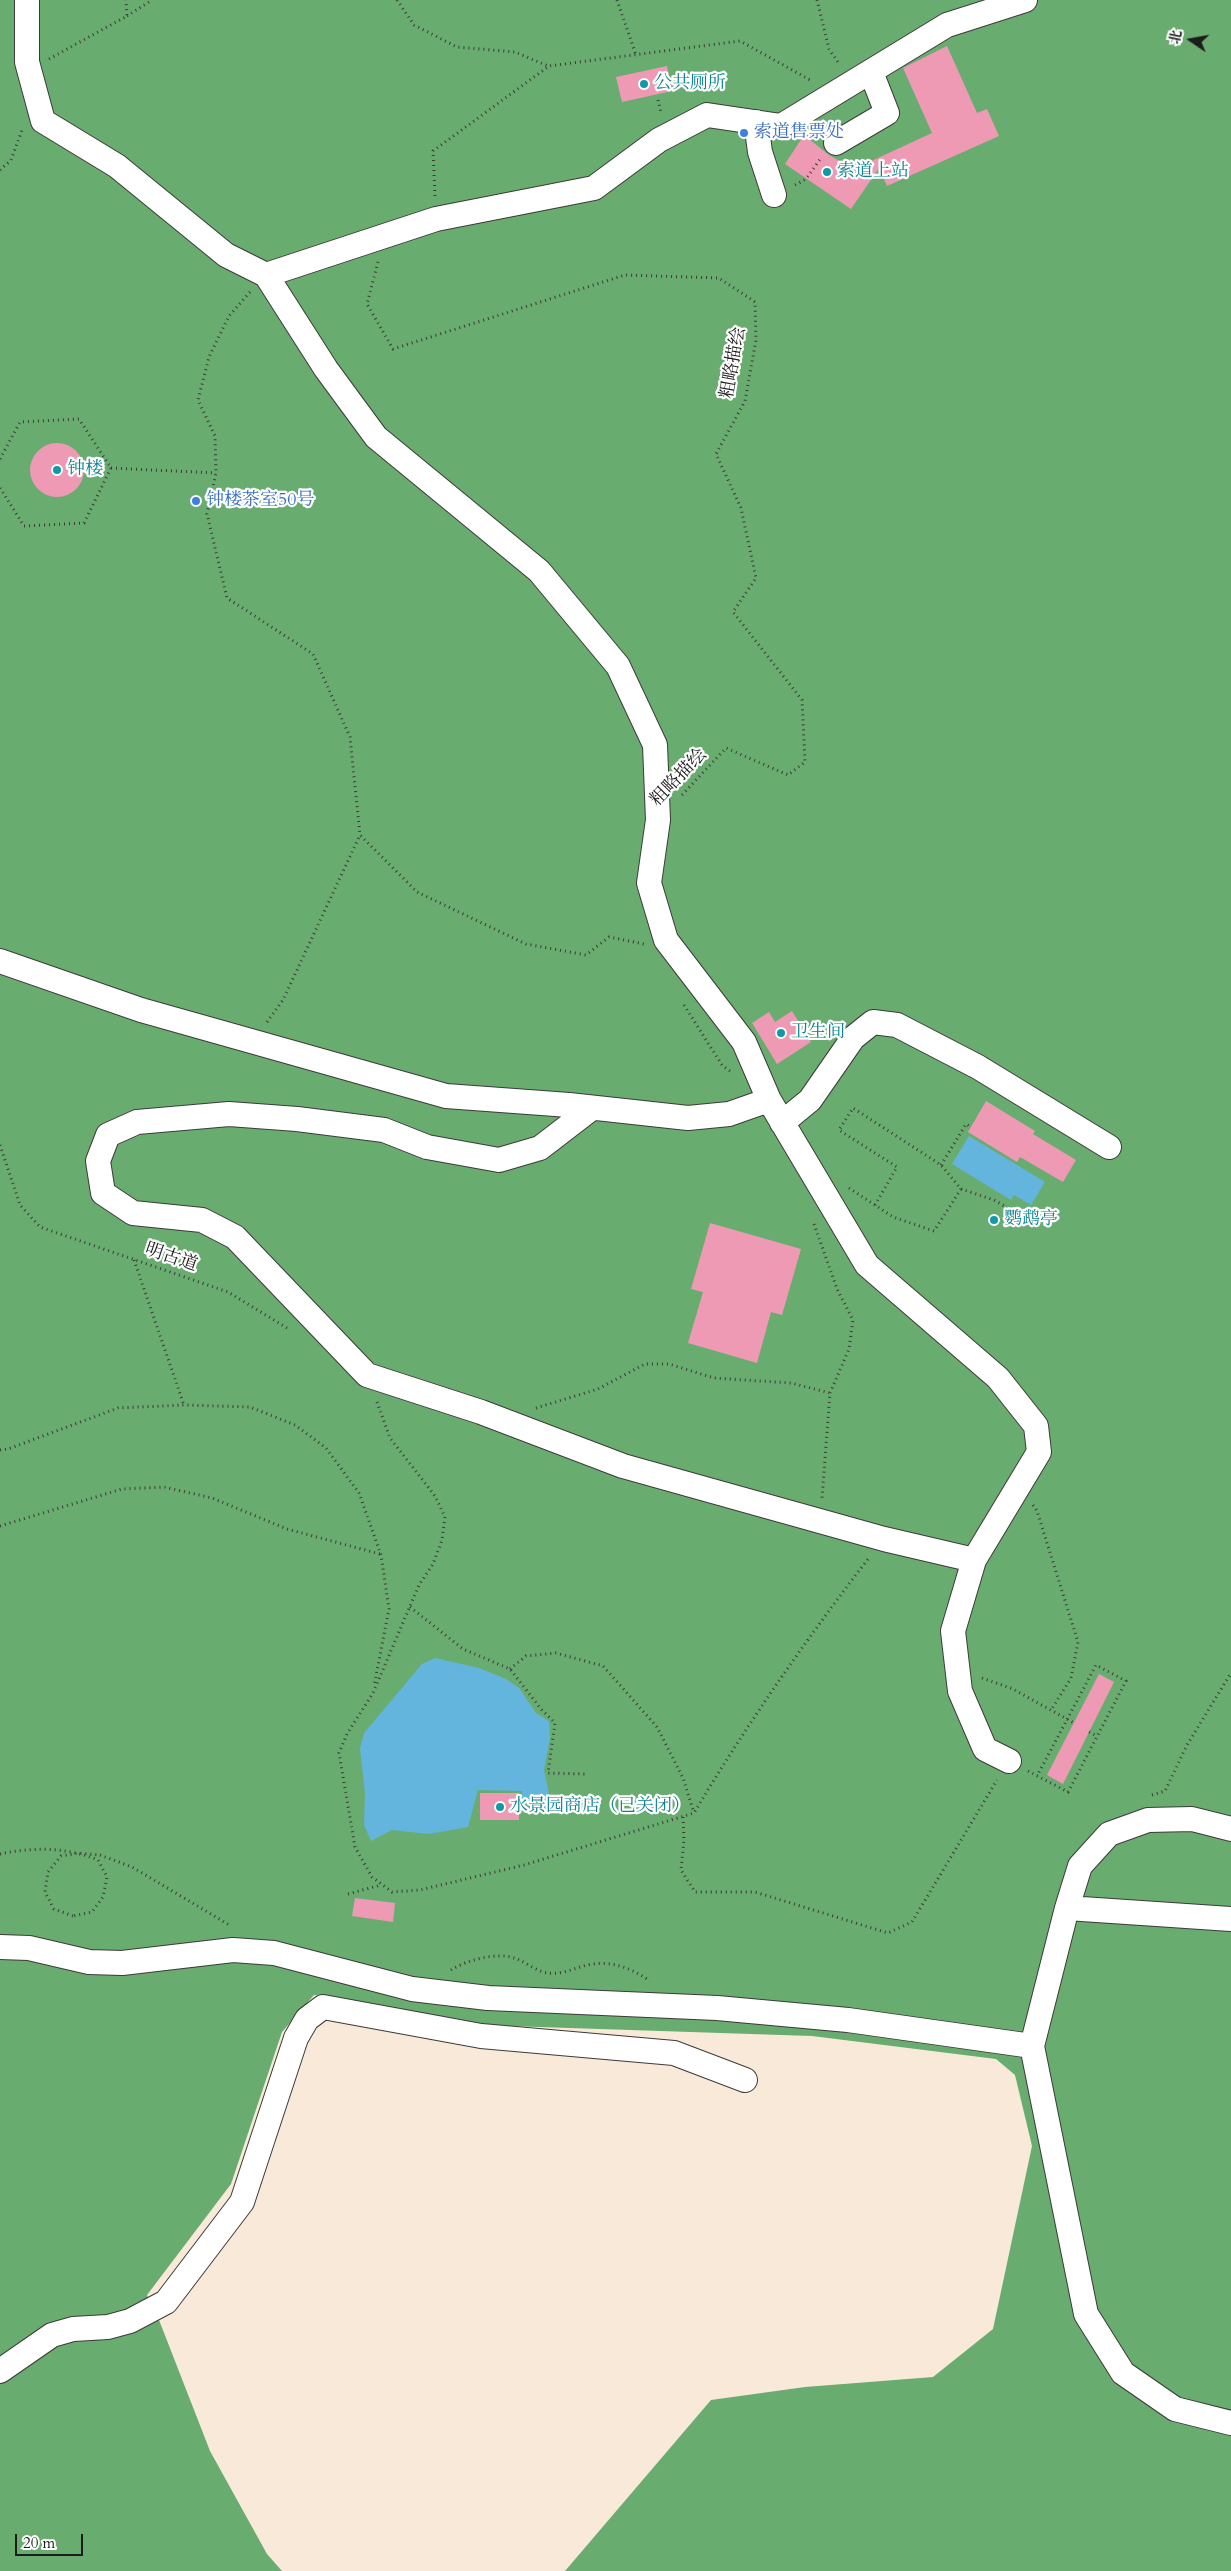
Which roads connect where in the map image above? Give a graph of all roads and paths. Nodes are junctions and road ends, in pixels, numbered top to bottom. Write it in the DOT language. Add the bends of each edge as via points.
graph roads {
  1 [pos="27,0"];
  2 [pos="126,0"];
  3 [pos="152,0"];
  4 [pos="397,0"];
  5 [pos="617,0"];
  6 [pos="817,0"];
  7 [pos="1025,0"];
  8 [pos="127,16"];
  9 [pos="636,55"];
  10 [pos="548,66"];
  11 [pos="853,83"];
  12 [pos="36,92"];
  13 [pos="756,122"];
  14 [pos="23,126"];
  15 [pos="836,143"];
  16 [pos="0,170"];
  17 [pos="774,195"];
  18 [pos="436,219"];
  19 [pos="386,235"];
  20 [pos="266,275"];
  21 [pos="0,459"];
  22 [pos="111,468"];
  23 [pos="216,473"];
  24 [pos="0,488"];
  25 [pos="658,820"];
  26 [pos="360,836"];
  27 [pos="646,944"];
  28 [pos="0,961"];
  29 [pos="681,1000"];
  30 [pos="253,1040"];
  31 [pos="722,1065"];
  32 [pos="769,1100"];
  33 [pos="592,1108"];
  34 [pos="782,1123"];
  35 [pos="971,1127"];
  36 [pos="0,1145"];
  37 [pos="1109,1147"];
  38 [pos="941,1164"];
  39 [pos="819,1188"];
  40 [pos="961,1189"];
  41 [pos="875,1205"];
  42 [pos="1006,1207"];
  43 [pos="134,1260"];
  44 [pos="294,1331"];
  45 [pos="367,1375"];
  46 [pos="830,1393"];
  47 [pos="184,1405"];
  48 [pos="523,1428"];
  49 [pos="0,1450"];
  50 [pos="1019,1485"];
  51 [pos="821,1521"];
  52 [pos="0,1526"];
  53 [pos="884,1539"];
  54 [pos="381,1554"];
  55 [pos="974,1560"];
  56 [pos="410,1607"];
  57 [pos="510,1669"];
  58 [pos="958,1669"];
  59 [pos="1231,1673"];
  60 [pos="373,1693"];
  61 [pos="1051,1710"];
  62 [pos="1067,1720"];
  63 [pos="1074,1723"];
  64 [pos="1089,1732"];
  65 [pos="1097,1736"];
  66 [pos="1009,1761"];
  67 [pos="586,1774"];
  68 [pos="1038,1776"];
  69 [pos="1146,1797"];
  70 [pos="694,1813"];
  71 [pos="683,1816"];
  72 [pos="1231,1828"];
  73 [pos="0,1854"];
  74 [pos="382,1885"];
  75 [pos="348,1894"];
  76 [pos="1066,1908"];
  77 [pos="1231,1919"];
  78 [pos="232,1926"];
  79 [pos="0,1946"];
  80 [pos="443,1974"];
  81 [pos="652,1982"];
  82 [pos="1032,2046"];
  83 [pos="746,2080"];
  84 [pos="0,2371"];
  85 [pos="1231,2423"];
  1 -- 12 [label="street" via="27,62"];
  2 -- 8 [label="path"];
  3 -- 8 [label="path"];
  4 -- 10 [label="path" via="414,25 457,47 515,52"];
  5 -- 9 [label="path"];
  6 -- 11 [label="path" via="829,49"];
  7 -- 11 [label="street" via="947,25"];
  8 -- 12 [label="path" via="46,60"];
  9 -- 10 [label="path"];
  9 -- 11 [label="path" via="740,41"];
  10 -- 18 [label="path" via="433,151"];
  11 -- 13 [label="street" via="781,126"];
  11 -- 15 [label="street" via="887,113"];
  12 -- 20 [label="street" via="43,121 116,166 226,254"];
  13 -- 17 [label="street" via="760,152"];
  13 -- 18 [label="street" via="707,114 659,140 594,188"];
  14 -- 16 [label="path" via="11,160"];
  18 -- 19 [label="street"];
  19 -- 20 [label="street"];
  19 -- 25 [label="path, 粗略描绘" via="367,304 393,349 625,275 719,278 755,302 756,340 744,402 716,454 742,508 756,578 733,612 802,700 805,762 788,775 726,748"];
  20 -- 23 [label="path" via="229,316 209,358 198,400 215,436"];
  20 -- 25 [label="street" via="326,369 376,437 539,571 618,666 655,745"];
  21 -- 22 [label="path" via="20,422 78,419"];
  22 -- 23 [label="path"];
  22 -- 24 [label="path" via="84,523 24,526"];
  23 -- 26 [label="path" via="207,514 227,598 313,654 350,737"];
  25 -- 32 [label="street" via="650,883 666,940 744,1042"];
  26 -- 27 [label="path" via="416,892 526,944 586,955 609,937"];
  26 -- 30 [label="path" via="283,1000"];
  28 -- 30 [label="street" via="141,1010"];
  29 -- 31 [label="path"];
  30 -- 33 [label="street" via="446,1096"];
  32 -- 33 [label="street" via="729,1114 688,1118"];
  32 -- 34 [label="street"];
  33 -- 45 [label="street" via="540,1148 499,1160 427,1147 384,1130 229,1114 137,1122 108,1135 98,1162 103,1193 133,1213 202,1220 235,1238"];
  34 -- 37 [label="street" via="810,1100 853,1038 873,1022 897,1025 978,1067"];
  34 -- 39 [label="street"];
  35 -- 38 [label="path" via="966,1124"];
  36 -- 43 [label="path, 明古道" via="20,1205 40,1227"];
  38 -- 40 [label="path"];
  38 -- 41 [label="path" via="853,1108 839,1130 897,1167"];
  39 -- 41 [label="path" via="835,1179"];
  39 -- 46 [label="path" via="812,1220 837,1289 853,1320 849,1349"];
  39 -- 50 [label="street" via="866,1265 998,1378 1036,1426 1039,1452"];
  40 -- 41 [label="path" via="934,1231 893,1216"];
  40 -- 42 [label="path"];
  43 -- 44 [label="path, 明古道" via="228,1292"];
  43 -- 47 [label="path"];
  45 -- 48 [label="street"];
  45 -- 56 [label="path" via="390,1438 435,1496 445,1517 442,1540 433,1564"];
  46 -- 48 [label="path" via="791,1383 714,1378 669,1364 645,1364 598,1389 538,1406"];
  46 -- 51 [label="path"];
  47 -- 49 [label="path" via="118,1408"];
  47 -- 54 [label="path" via="250,1407 295,1425 326,1448 359,1493"];
  48 -- 51 [label="street" via="623,1466"];
  50 -- 55 [label="street"];
  50 -- 61 [label="path" via="1037,1511 1078,1642 1070,1678"];
  51 -- 53 [label="street"];
  52 -- 54 [label="path" via="122,1489 164,1487 212,1498 287,1529"];
  53 -- 55 [label="street"];
  53 -- 70 [label="path" via="808,1636 736,1742"];
  54 -- 60 [label="path" via="389,1609"];
  55 -- 58 [label="street" via="953,1631"];
  56 -- 57 [label="path" via="463,1649"];
  56 -- 60 [label="path"];
  57 -- 67 [label="path" via="555,1723 548,1772"];
  57 -- 70 [label="path" via="526,1656 556,1652 603,1666 657,1727 683,1778"];
  58 -- 61 [label="path" via="1013,1689"];
  58 -- 66 [label="street" via="960,1691 985,1749"];
  59 -- 69 [label="path" via="1187,1745 1165,1791"];
  60 -- 74 [label="path" via="339,1753 355,1847 372,1877"];
  61 -- 62 [label="path"];
  62 -- 63 [label="path"];
  62 -- 65 [label="path" via="1096,1665 1126,1681"];
  62 -- 68 [label="path"];
  64 -- 65 [label="path"];
  65 -- 68 [label="path" via="1068,1792"];
  66 -- 68 [label="path"];
  66 -- 71 [label="path" via="912,1922 888,1933 755,1892 695,1892 681,1870"];
  70 -- 71 [label="path"];
  71 -- 74 [label="path" via="524,1865 420,1890 392,1892"];
  72 -- 76 [label="street" via="1192,1819 1148,1820 1109,1834 1080,1866"];
  73 -- 78 [label="path, bridge" via="18,1850 58,1850 78,1852 84,1854 98,1860 107,1877 103,1897 92,1912 73,1916 54,1909 45,1892 48,1872 60,1856 79,1853 86,1853 100,1854 132,1867"];
  74 -- 75 [label="path"];
  76 -- 77 [label="street"];
  76 -- 82 [label="street"];
  79 -- 82 [label="street" via="29,1948 89,1962 122,1963 233,1950 274,1953 412,1990 497,1999 717,2008 830,2018"];
  80 -- 81 [label="path" via="459,1964 488,1957 515,1958 546,1973 566,1974 592,1964 614,1964 639,1973"];
  82 -- 85 [label="street" via="1086,2314 1123,2373 1175,2409"];
  83 -- 84 [label="street" via="674,2054 481,2036 324,2007 307,2019 296,2038 242,2202 166,2302 123,2323 52,2335"];
}
